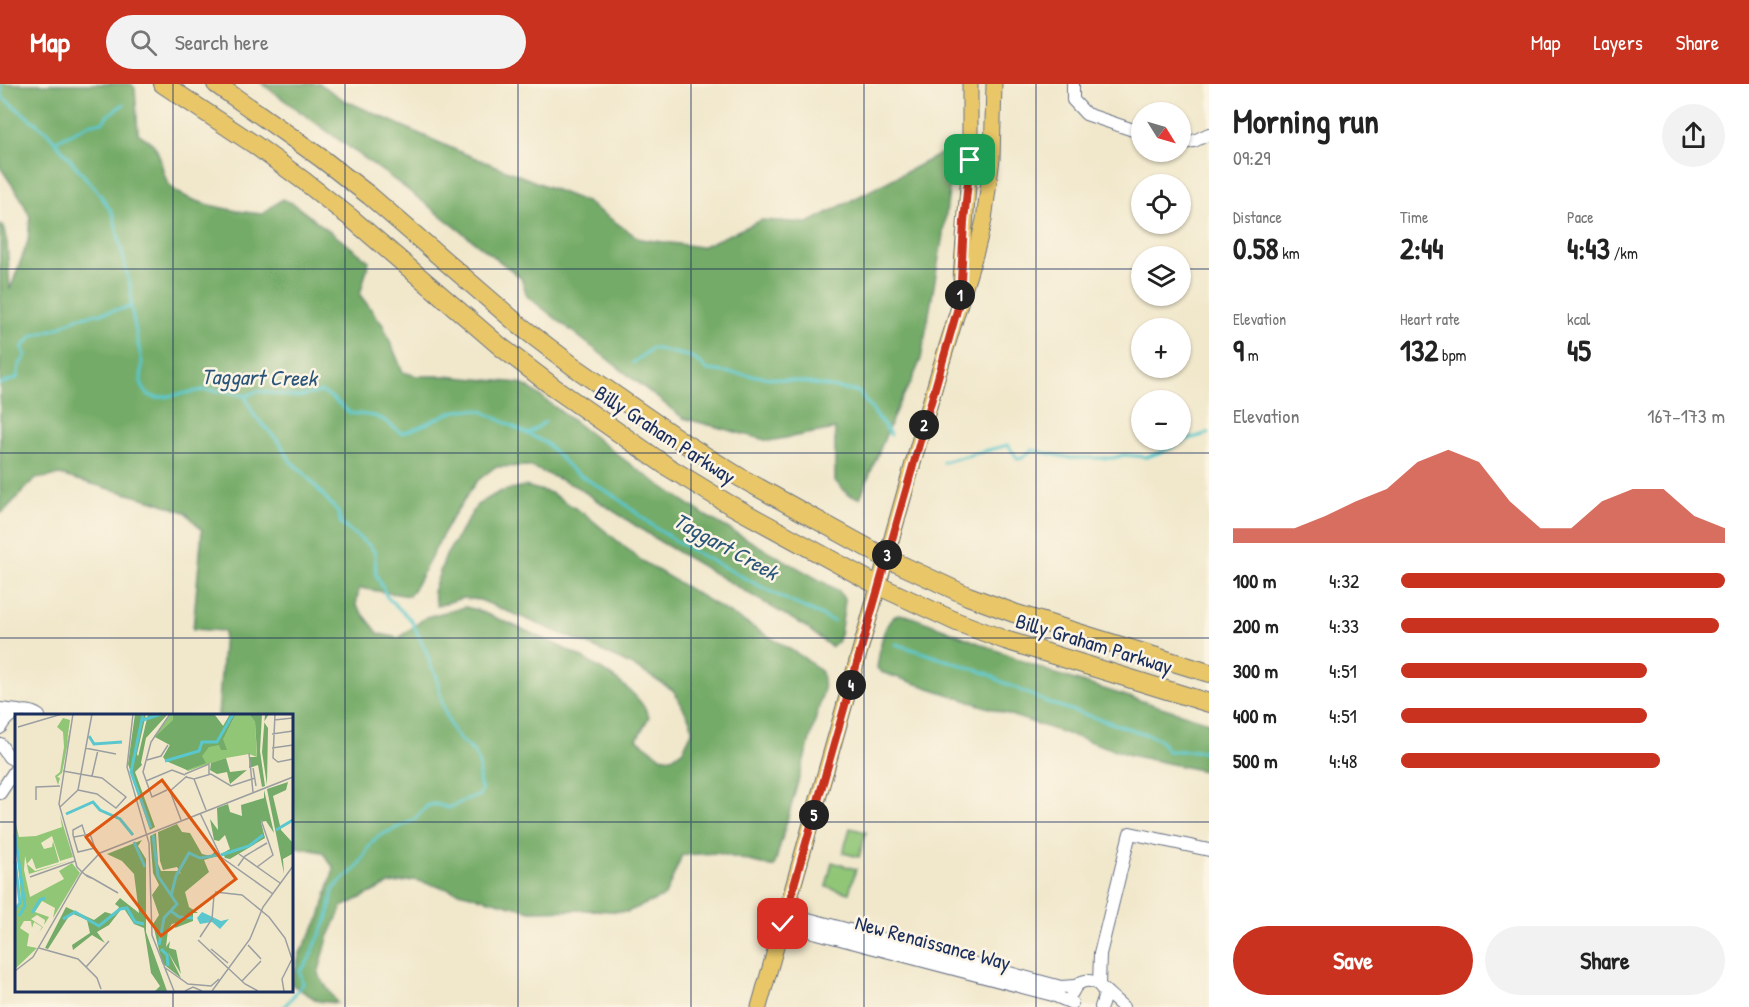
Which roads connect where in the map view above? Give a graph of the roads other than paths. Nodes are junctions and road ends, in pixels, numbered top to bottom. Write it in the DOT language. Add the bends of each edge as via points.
graph roads {
  1 [pos="163,84"];
  2 [pos="216,84"];
  3 [pos="970,84"];
  4 [pos="994,84"];
  5 [pos="1073,84"];
  6 [pos="1131,129"];
  7 [pos="1209,134"];
  8 [pos="1191,142"];
  9 [pos="960,300"];
  10 [pos="886,558"];
  11 [pos="879,586"];
  12 [pos="1209,674"];
  13 [pos="1209,703"];
  14 [pos="0,709"];
  15 [pos="18,711"];
  16 [pos="34,714"];
  17 [pos="0,728"];
  18 [pos="1,750"];
  19 [pos="15,760"];
  20 [pos="15,770"];
  21 [pos="0,793"];
  22 [pos="1209,850"];
  23 [pos="784,918"];
  24 [pos="1100,954"];
  25 [pos="1080,984"];
  26 [pos="1101,987"];
  27 [pos="1074,1006"];
  28 [pos="759,1007"];
  29 [pos="1101,1007"];
  30 [pos="1123,1007"];
  1 -- 11 [label="highway, Billy Graham Parkway" via="304,181 501,347 611,429 727,503"];
  2 -- 10 [label="highway, Billy Graham Parkway" via="370,196 519,325 628,405 741,478"];
  3 -- 9 [label="main road" via="970,160"];
  4 -- 9 [label="main road" via="992,159 984,220"];
  5 -- 6 [label="street" via="1073,100 1086,114"];
  7 -- 8 [label="street"];
  9 -- 10 [label="main road"];
  10 -- 11 [label="main road"];
  10 -- 12 [label="highway, Billy Graham Parkway" via="1014,613"];
  11 -- 13 [label="highway, Billy Graham Parkway" via="1005,640"];
  11 -- 23 [label="main road"];
  14 -- 15 [label="street"];
  15 -- 16 [label="street"];
  15 -- 17 [label="street"];
  18 -- 19 [label="street"];
  20 -- 21 [label="street"];
  22 -- 24 [label="street" via="1130,833"];
  23 -- 25 [label="street, New Renaissance Way" via="1061,987"];
  23 -- 27 [label="street, New Renaissance Way" via="1053,995"];
  23 -- 28 [label="main road"];
  24 -- 25 [label="street"];
  24 -- 26 [label="street"];
  25 -- 26 [label="street, New Renaissance Way" via="1089,980"];
  25 -- 27 [label="street" via="1072,996"];
  26 -- 29 [label="street"];
  26 -- 30 [label="street"];
}
